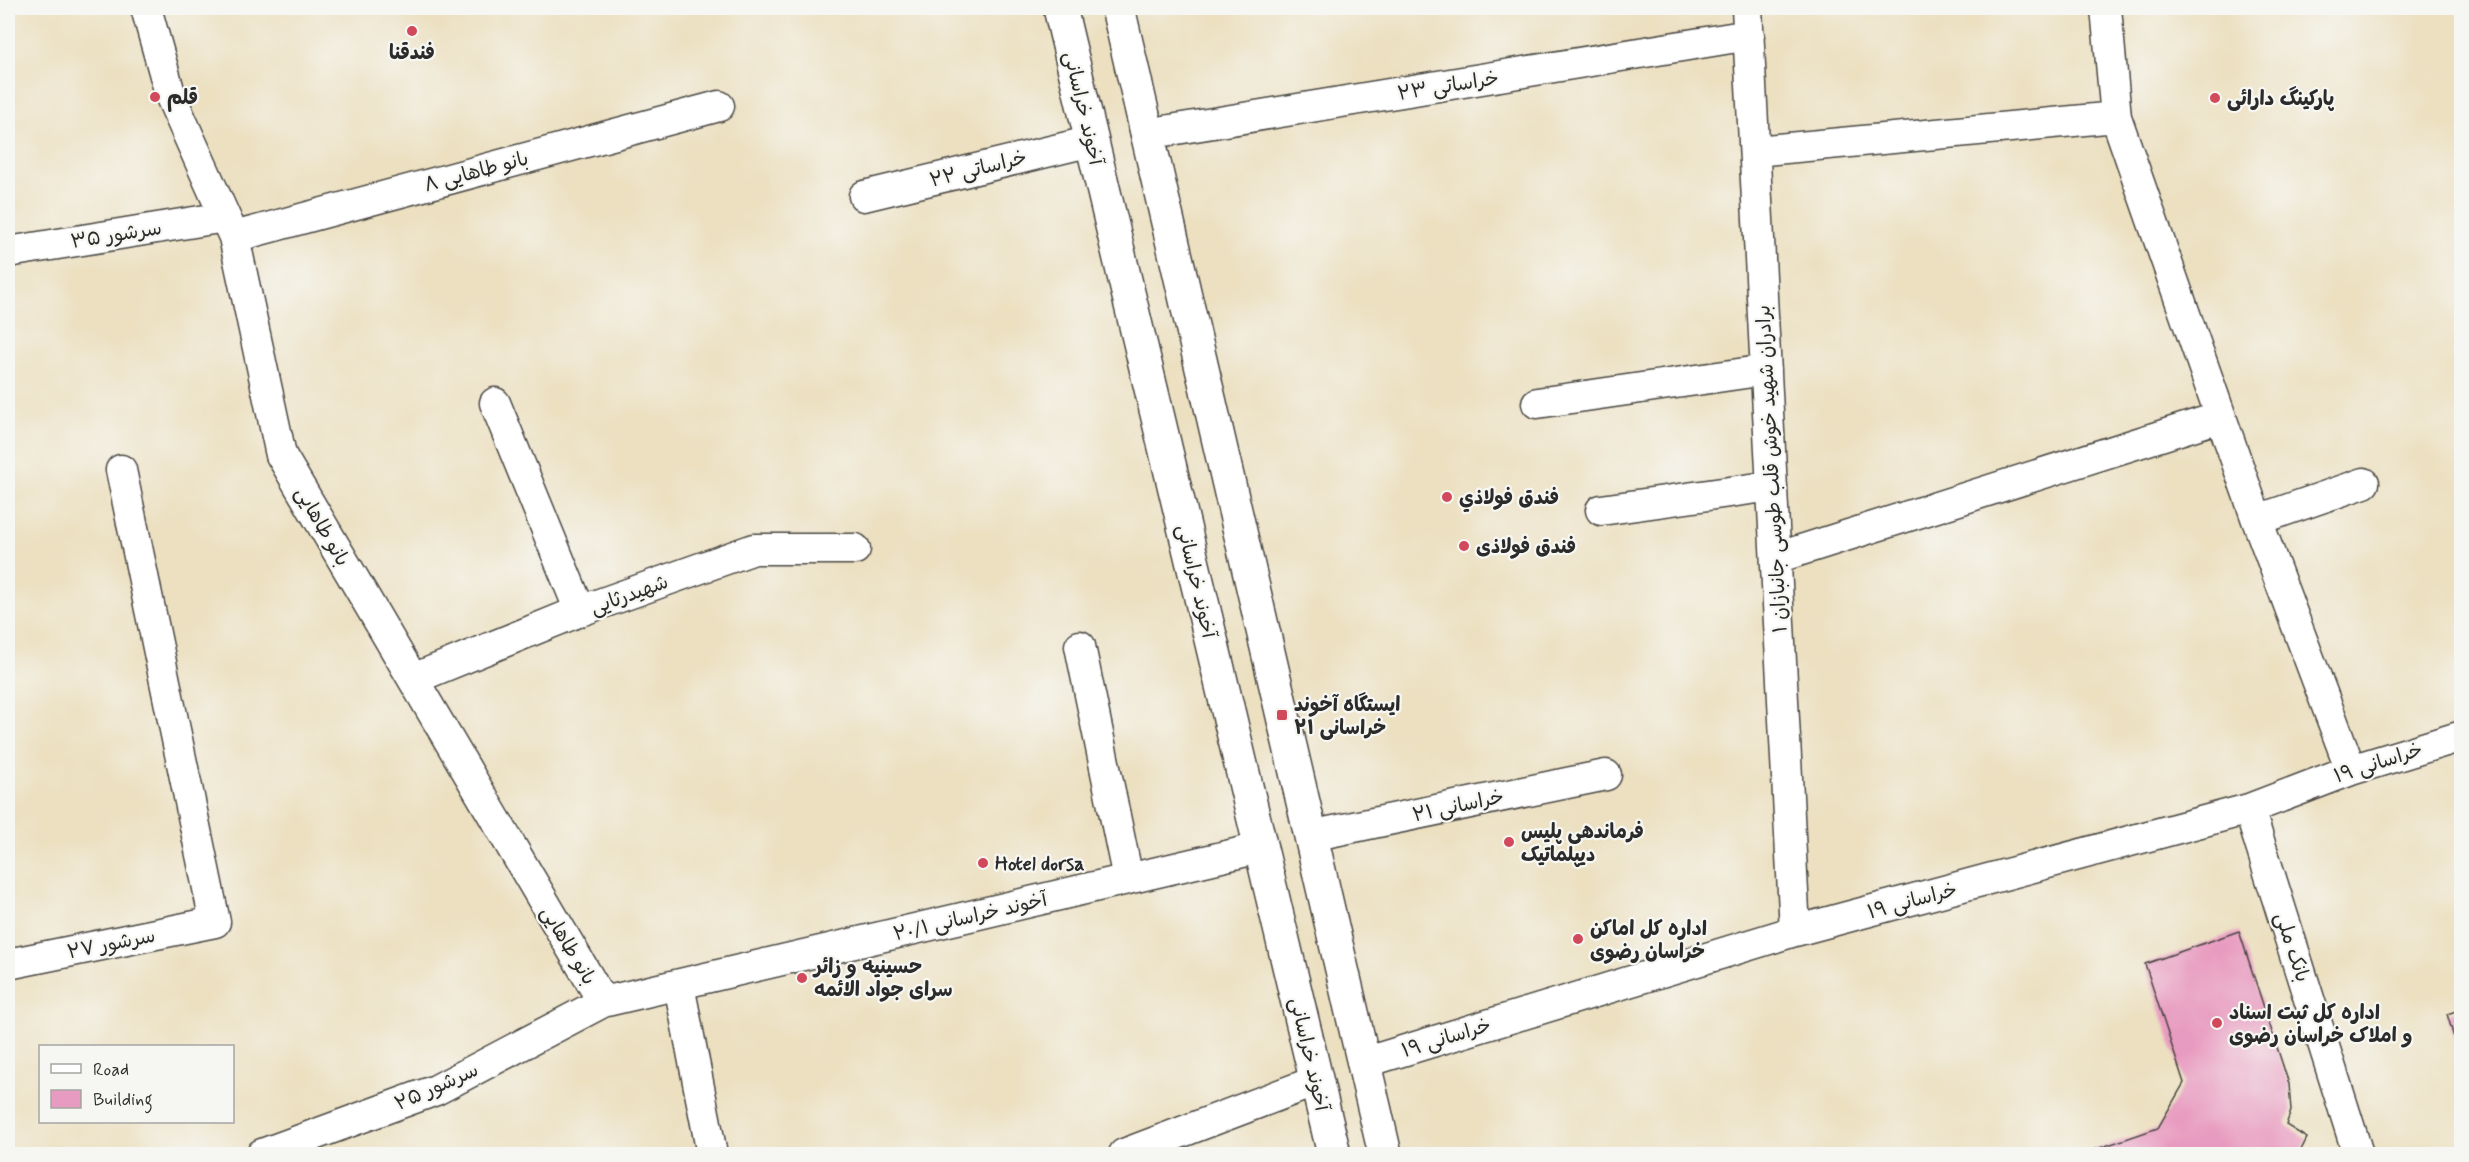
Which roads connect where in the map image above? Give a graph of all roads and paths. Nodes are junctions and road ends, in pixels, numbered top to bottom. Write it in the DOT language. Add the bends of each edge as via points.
graph roads {
  1 [pos="146,8"];
  2 [pos="1060,8"];
  3 [pos="1118,8"];
  4 [pos="2106,8"];
  5 [pos="1748,21"];
  6 [pos="719,106"];
  7 [pos="2116,117"];
  8 [pos="1146,134"];
  9 [pos="1092,141"];
  10 [pos="1755,151"];
  11 [pos="864,196"];
  12 [pos="229,227"];
  13 [pos="8,252"];
  14 [pos="1766,370"];
  15 [pos="495,403"];
  16 [pos="1537,403"];
  17 [pos="2220,417"];
  18 [pos="121,470"];
  19 [pos="2364,483"];
  20 [pos="1772,486"];
  21 [pos="1601,510"];
  22 [pos="2257,520"];
  23 [pos="855,549"];
  24 [pos="1776,558"];
  25 [pos="580,611"];
  26 [pos="1080,646"];
  27 [pos="413,680"];
  28 [pos="2462,736"];
  29 [pos="2351,770"];
  30 [pos="1606,775"];
  31 [pos="2249,809"];
  32 [pos="1310,836"];
  33 [pos="1260,848"];
  34 [pos="1128,879"];
  35 [pos="1795,931"];
  36 [pos="8,964"];
  37 [pos="679,984"];
  38 [pos="603,1002"];
  39 [pos="1363,1063"];
  40 [pos="1316,1081"];
  41 [pos="262,1155"];
  42 [pos="712,1155"];
  43 [pos="1124,1155"];
  44 [pos="1334,1155"];
  45 [pos="1385,1155"];
  46 [pos="2358,1155"];
  1 -- 12 [label="street, بانو طاهایی" via="171,97"];
  2 -- 9 [label="street, آخوند خراسانی"];
  3 -- 8 [label="street"];
  4 -- 7 [label="street"];
  5 -- 8 [label="street, خراساتی ۲۳"];
  5 -- 10 [label="street, برادران شهید خوش قلب طوسی جانبازان ۱"];
  6 -- 12 [label="street, بانو طاهایی ۸"];
  7 -- 10 [label="street"];
  7 -- 17 [label="street"];
  8 -- 32 [label="street"];
  9 -- 11 [label="street, خراساتی ۲۲"];
  9 -- 33 [label="street, آخوند خراسانی"];
  10 -- 14 [label="street, برادران شهید خوش قلب طوسی جانبازان ۱"];
  12 -- 13 [label="street, سرشور ۳۵"];
  12 -- 27 [label="street, بانو طاهایی" via="281,455"];
  14 -- 16 [label="street"];
  14 -- 20 [label="street, برادران شهید خوش قلب طوسی جانبازان ۱"];
  15 -- 25 [label="street"];
  17 -- 22 [label="street"];
  17 -- 24 [label="street"];
  18 -- 36 [label="street, سرشور ۲۷" via="215,922"];
  19 -- 22 [label="street"];
  20 -- 21 [label="street"];
  20 -- 24 [label="street, برادران شهید خوش قلب طوسی جانبازان ۱"];
  22 -- 29 [label="street"];
  23 -- 25 [label="street, شهیدرثایی" via="754,549"];
  24 -- 35 [label="street, برادران شهید خوش قلب طوسی جانبازان ۱"];
  25 -- 27 [label="street, شهیدرثایی"];
  26 -- 34 [label="street"];
  27 -- 38 [label="street, بانو طاهایی"];
  28 -- 29 [label="street, خراسانی ۱۹"];
  29 -- 31 [label="street, خراسانی ۱۹"];
  30 -- 32 [label="street, خراسانی ۲۱"];
  31 -- 35 [label="street, خراسانی ۱۹"];
  31 -- 46 [label="street, بانک ملی"];
  32 -- 39 [label="street"];
  33 -- 34 [label="street, آخوند خراسانی ۲۰/۱"];
  33 -- 40 [label="street, آخوند خراسانی"];
  34 -- 37 [label="street, آخوند خراسانی ۲۰/۱"];
  35 -- 39 [label="street, خراسانی ۱۹"];
  37 -- 38 [label="street, آخوند خراسانی ۲۰/۱"];
  37 -- 42 [label="street"];
  38 -- 41 [label="street, سرشور ۲۵" via="436,1090"];
  39 -- 45 [label="street"];
  40 -- 43 [label="street"];
  40 -- 44 [label="street, آخوند خراسانی"];
}
